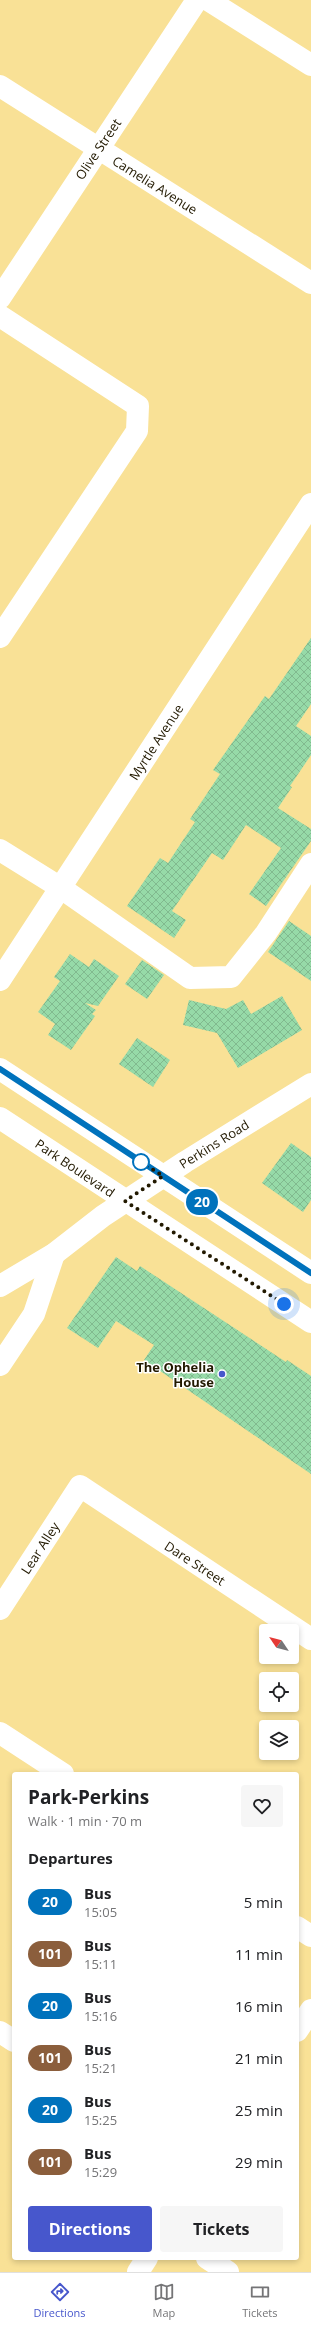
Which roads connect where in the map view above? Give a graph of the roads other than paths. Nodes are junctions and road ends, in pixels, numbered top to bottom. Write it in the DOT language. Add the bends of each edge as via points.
graph roads {
  1 [pos="197,0"];
  2 [pos="208,0"];
  3 [pos="311,65"];
  4 [pos="0,86"];
  5 [pos="98,149"];
  6 [pos="311,283"];
  7 [pos="0,298"];
  8 [pos="0,316"];
  9 [pos="311,504"];
  10 [pos="0,637"];
  11 [pos="0,850"];
  12 [pos="311,864"];
  13 [pos="61,888"];
  14 [pos="0,980"];
  15 [pos="0,1069"];
  16 [pos="311,1084"];
  17 [pos="0,1118"];
  18 [pos="163,1176"];
  19 [pos="125,1201"];
  20 [pos="54,1254"];
  21 [pos="311,1273"];
  22 [pos="0,1286"];
  23 [pos="311,1322"];
  24 [pos="0,1365"];
  25 [pos="80,1486"];
  26 [pos="0,1609"];
  27 [pos="311,1639"];
  28 [pos="0,1733"];
  29 [pos="60,1772"];
  30 [pos="299,1928"];
  31 [pos="311,1936"];
  32 [pos="0,2032"];
  33 [pos="12,2040"];
  34 [pos="146,2260"];
  35 [pos="210,2260"];
  36 [pos="138,2272"];
  37 [pos="228,2272"];
  1 -- 5 [label="street, Olive Street"];
  2 -- 3 [label="street"];
  4 -- 5 [label="street, Camelia Avenue"];
  5 -- 6 [label="street, Camelia Avenue"];
  5 -- 7 [label="street, Olive Street"];
  8 -- 10 [label="street" via="138,406 137,431"];
  9 -- 13 [label="street, Myrtle Avenue"];
  11 -- 13 [label="street"];
  12 -- 13 [label="street" via="266,933 231,977 190,978"];
  13 -- 14 [label="street, Myrtle Avenue"];
  15 -- 18 [label="street"];
  16 -- 18 [label="street, Perkins Road"];
  17 -- 19 [label="street, Park Boulevard"];
  18 -- 19 [label="street, Perkins Road"];
  18 -- 21 [label="street"];
  19 -- 20 [label="street, Perkins Road"];
  19 -- 23 [label="street, Park Boulevard"];
  20 -- 22 [label="street, Perkins Road"];
  20 -- 24 [label="street" via="34,1314"];
  25 -- 26 [label="street, Lear Alley"];
  25 -- 27 [label="street, Dare Street"];
  28 -- 29 [label="street"];
  30 -- 31 [label="street"];
  32 -- 33 [label="street"];
  34 -- 36 [label="street"];
  35 -- 37 [label="street"];
}
